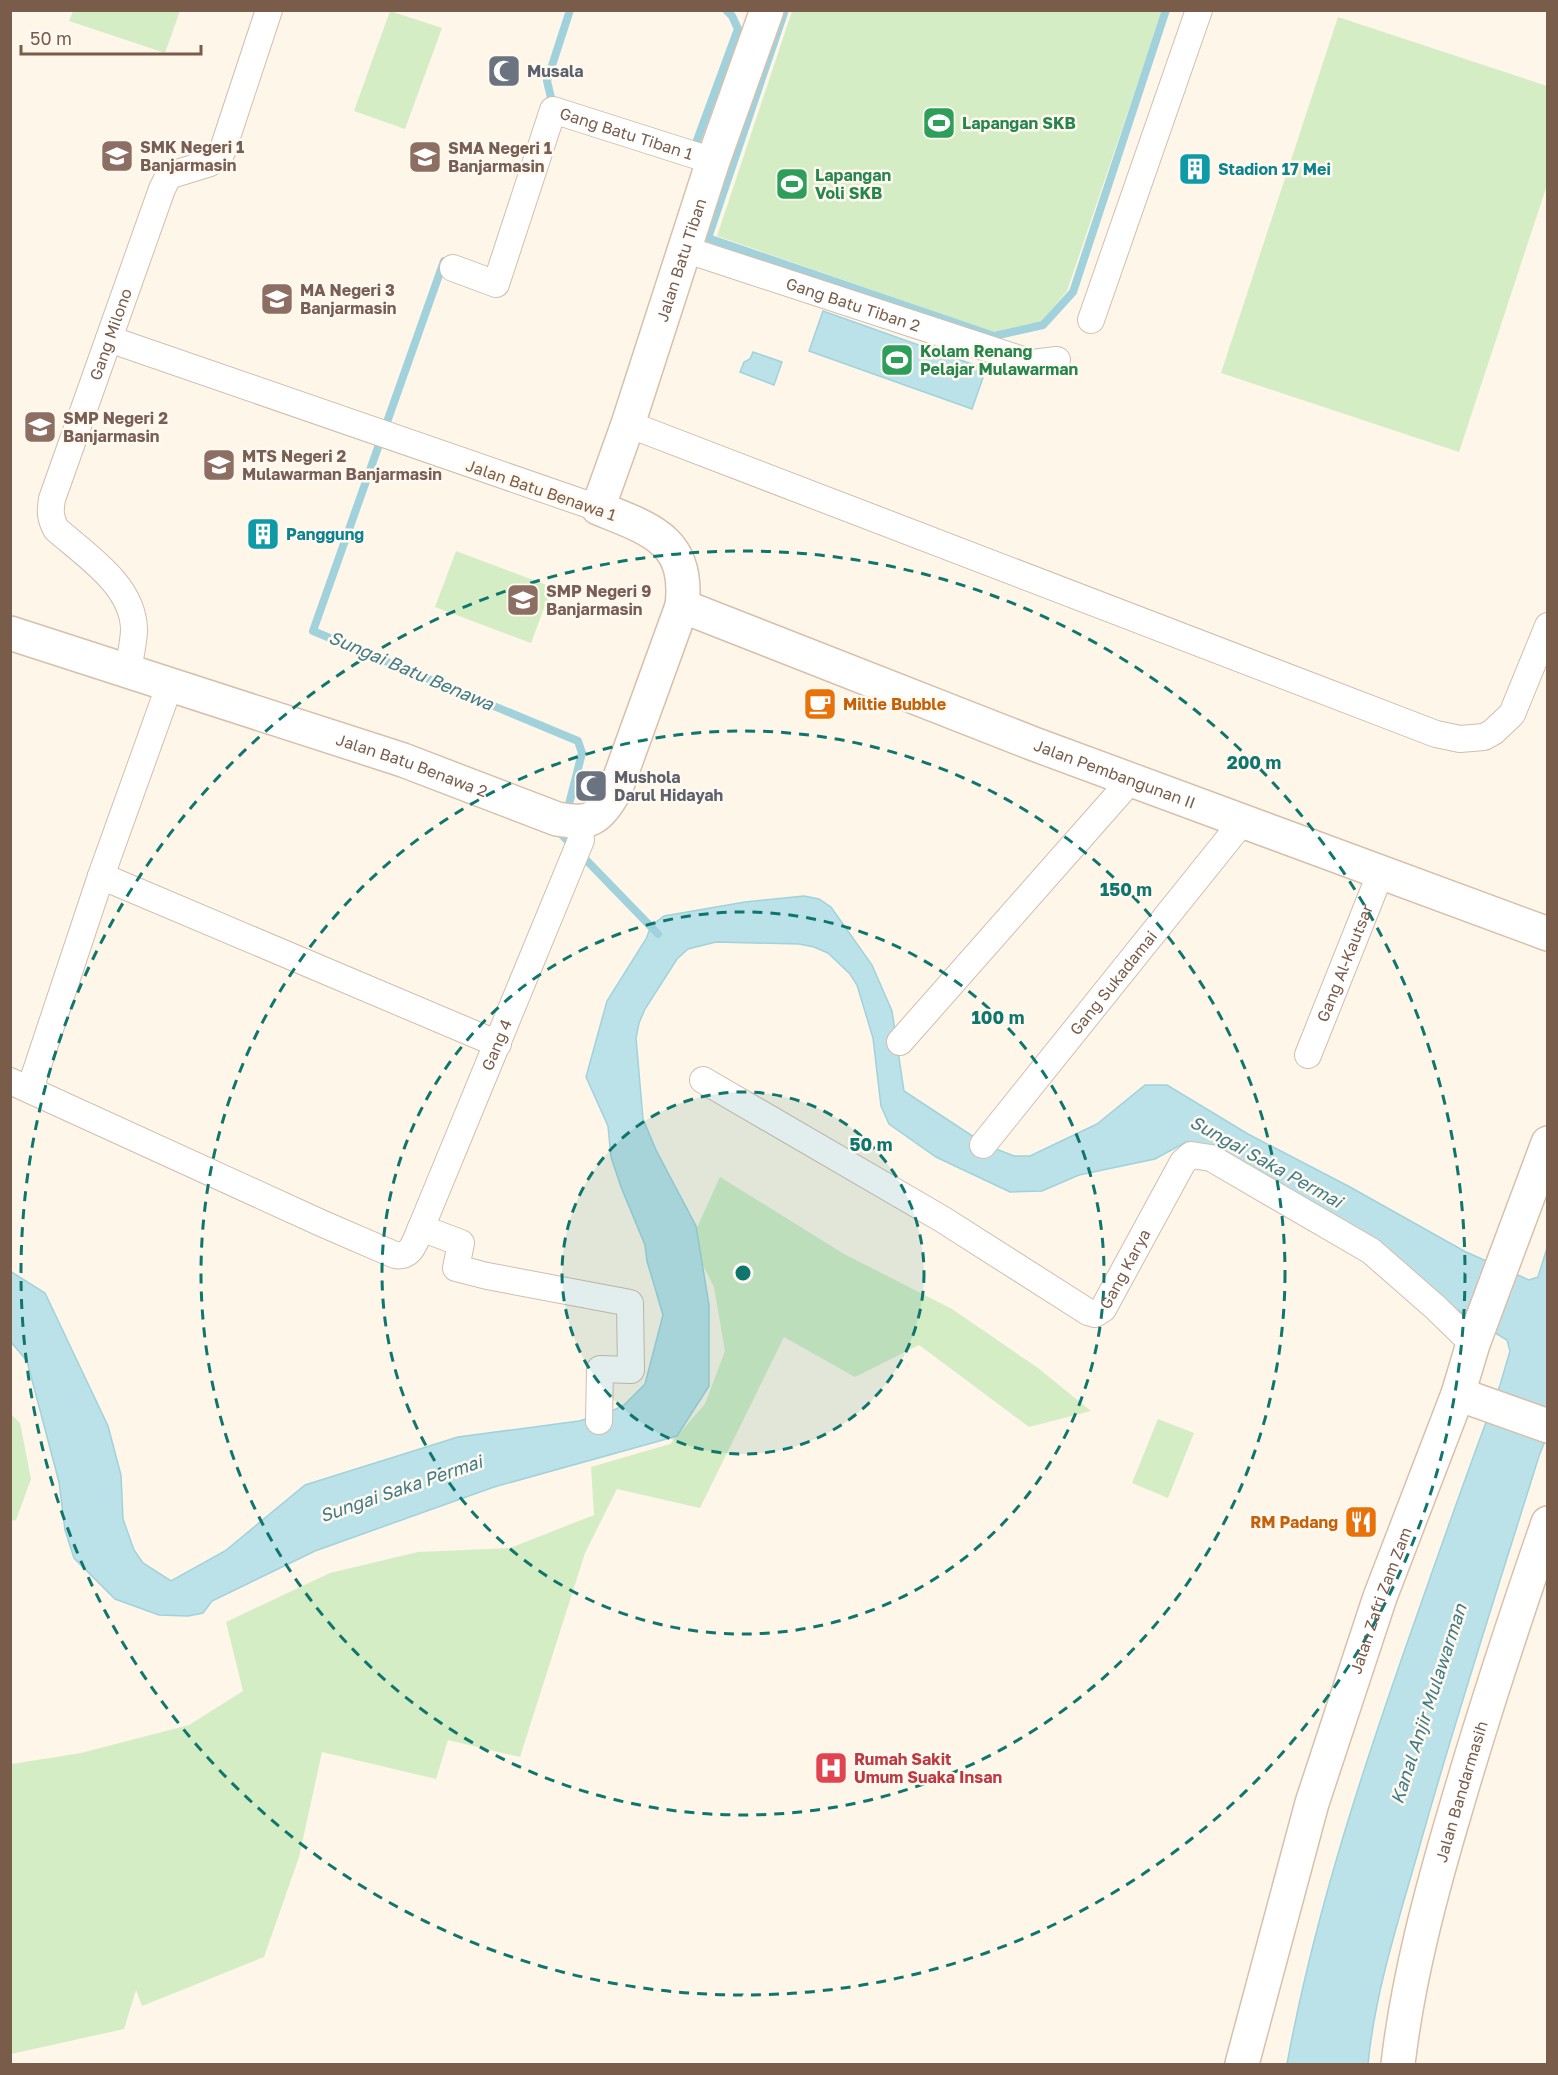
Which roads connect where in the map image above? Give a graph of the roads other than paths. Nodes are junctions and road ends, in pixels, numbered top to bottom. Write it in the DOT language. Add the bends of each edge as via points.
graph roads {
  1 [pos="269,10"];
  2 [pos="767,10"];
  3 [pos="1199,10"];
  4 [pos="713,161"];
  5 [pos="684,249"];
  6 [pos="453,268"];
  7 [pos="1091,320"];
  8 [pos="109,339"];
  9 [pos="1057,360"];
  10 [pos="628,424"];
  11 [pos="598,508"];
  12 [pos="682,606"];
  13 [pos="1548,626"];
  14 [pos="10,633"];
  15 [pos="128,670"];
  16 [pos="170,684"];
  17 [pos="1131,780"];
  18 [pos="1243,821"];
  19 [pos="572,827"];
  20 [pos="1381,872"];
  21 [pos="101,876"];
  22 [pos="1548,934"];
  23 [pos="900,1042"];
  24 [pos="498,1044"];
  25 [pos="1308,1055"];
  26 [pos="703,1080"];
  27 [pos="20,1085"];
  28 [pos="1548,1143"];
  29 [pos="983,1145"];
  30 [pos="421,1228"];
  31 [pos="1476,1339"];
  32 [pos="1467,1397"];
  33 [pos="599,1421"];
  34 [pos="1548,1426"];
  35 [pos="1548,1523"];
  36 [pos="1242,2064"];
  37 [pos="1398,2064"];
  1 -- 8 [label="street, Gang Milono" via="225,147 210,163 166,180"];
  2 -- 4 [label="street, Jalan Batu Tiban"];
  3 -- 7 [label="street"];
  4 -- 5 [label="street, Jalan Batu Tiban"];
  4 -- 6 [label="street, Gang Batu Tiban 1" via="553,110 496,284"];
  5 -- 9 [label="street, Gang Batu Tiban 2" via="1032,363"];
  5 -- 10 [label="street, Jalan Batu Tiban"];
  8 -- 11 [label="street, Jalan Batu Benawa 1"];
  8 -- 15 [label="street, Gang Milono" via="50,510 56,529 113,580 128,604 134,629"];
  10 -- 11 [label="street, Jalan Batu Tiban"];
  10 -- 13 [label="street" via="1424,729 1460,739 1484,737 1512,714"];
  11 -- 12 [label="street, Jalan Batu Benawa 1" via="653,532 669,545 679,560 685,585"];
  12 -- 17 [label="street, Jalan Pembangunan II"];
  12 -- 19 [label="street" via="615,791 595,817"];
  14 -- 15 [label="street, Jalan Batu Benawa 2"];
  15 -- 16 [label="street, Jalan Batu Benawa 2"];
  16 -- 19 [label="street, Jalan Batu Benawa 2" via="403,760"];
  16 -- 21 [label="street"];
  17 -- 18 [label="street, Jalan Pembangunan II"];
  17 -- 23 [label="street"];
  18 -- 20 [label="street, Jalan Pembangunan II"];
  18 -- 29 [label="street, Gang Sukadamai"];
  19 -- 24 [label="street, Gang 4" via="570,866"];
  20 -- 22 [label="street, Jalan Pembangunan II"];
  20 -- 25 [label="street, Gang Al-Kautsar"];
  21 -- 24 [label="street"];
  21 -- 27 [label="street"];
  24 -- 30 [label="street, Gang 4"];
  26 -- 31 [label="street, Gang Karya" via="942,1220 1088,1312 1095,1314 1103,1309 1183,1162 1191,1155 1210,1158 1371,1251"];
  27 -- 30 [label="street, Gang 4" via="395,1255 407,1254 412,1249"];
  28 -- 31 [label="street, Jalan Zafri Zam Zam"];
  30 -- 33 [label="street" via="461,1243 456,1268 630,1303 631,1370 600,1369"];
  31 -- 32 [label="street, Jalan Zafri Zam Zam"];
  32 -- 34 [label="street"];
  32 -- 36 [label="street, Jalan Zafri Zam Zam" via="1380,1597 1316,1792"];
  35 -- 37 [label="street, Jalan Bandarmasih" via="1490,1691 1438,1869 1403,2017"];
}
